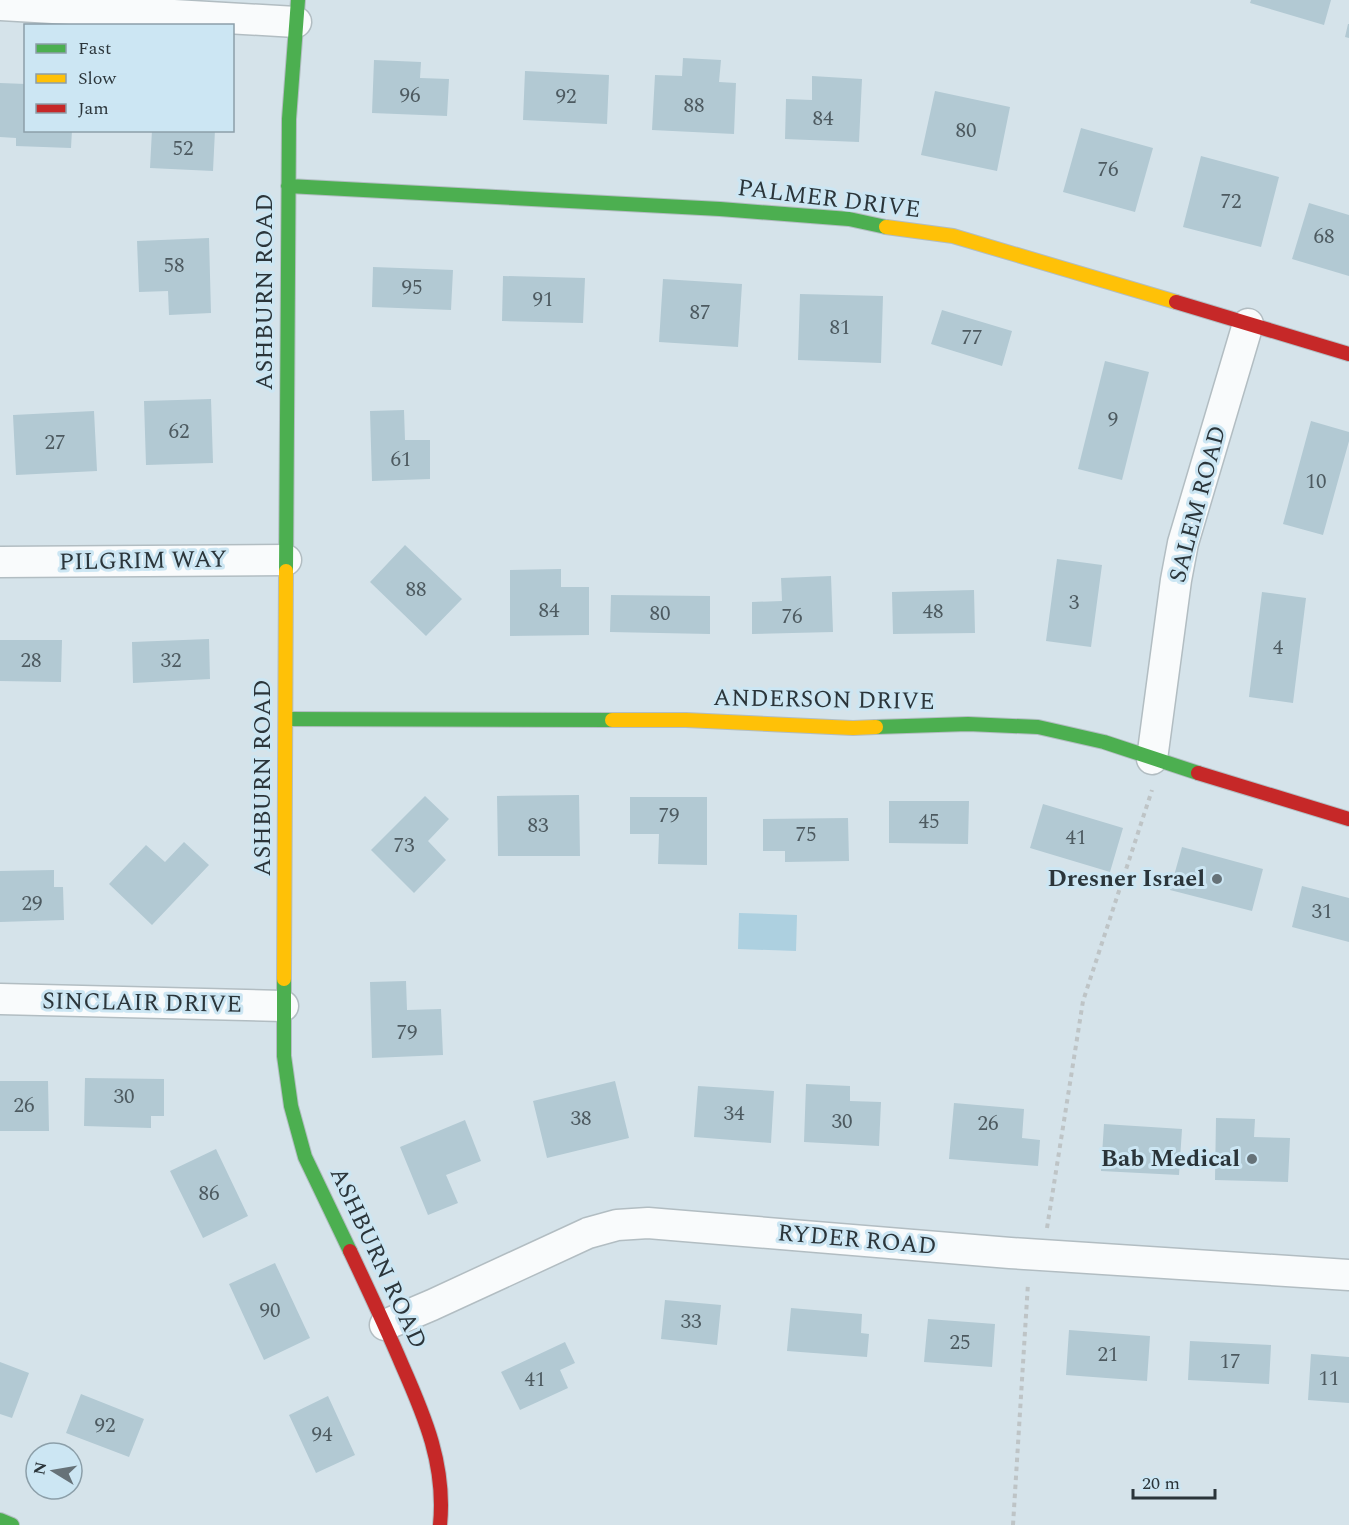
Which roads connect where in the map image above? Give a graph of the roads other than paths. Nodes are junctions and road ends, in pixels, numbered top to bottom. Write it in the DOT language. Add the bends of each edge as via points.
graph roads {
  1 [pos="0,5"];
  2 [pos="297,11"];
  3 [pos="288,186"];
  4 [pos="1248,324"];
  5 [pos="1349,354"];
  6 [pos="286,560"];
  7 [pos="0,562"];
  8 [pos="286,719"];
  9 [pos="1157,761"];
  10 [pos="1349,819"];
  11 [pos="0,999"];
  12 [pos="283,1006"];
  13 [pos="1349,1275"];
  14 [pos="385,1325"];
  15 [pos="0,1520"];
  16 [pos="12,1525"];
  17 [pos="440,1525"];
  1 -- 2 [label="street"];
  2 -- 3 [label="street, ASHBURN ROAD"];
  3 -- 4 [label="street, PALMER DRIVE" via="849,219 953,236"];
  3 -- 6 [label="street, ASHBURN ROAD"];
  4 -- 5 [label="street, PALMER DRIVE"];
  4 -- 9 [label="street, SALEM ROAD" via="1183,543"];
  6 -- 7 [label="street, PILGRIM WAY"];
  6 -- 8 [label="street, ASHBURN ROAD"];
  8 -- 9 [label="street, ANDERSON DRIVE" via="686,720 853,728 1006,724 1104,742"];
  8 -- 12 [label="street, ASHBURN ROAD"];
  9 -- 10 [label="street, ANDERSON DRIVE"];
  11 -- 12 [label="street, SINCLAIR DRIVE"];
  12 -- 14 [label="street, ASHBURN ROAD" via="289,1096 305,1157"];
  13 -- 14 [label="street, RYDER ROAD" via="1036,1255 648,1223 617,1225 588,1233"];
  14 -- 17 [label="street, ASHBURN ROAD" via="426,1419 437,1461"];
  15 -- 16 [label="street"];
}
